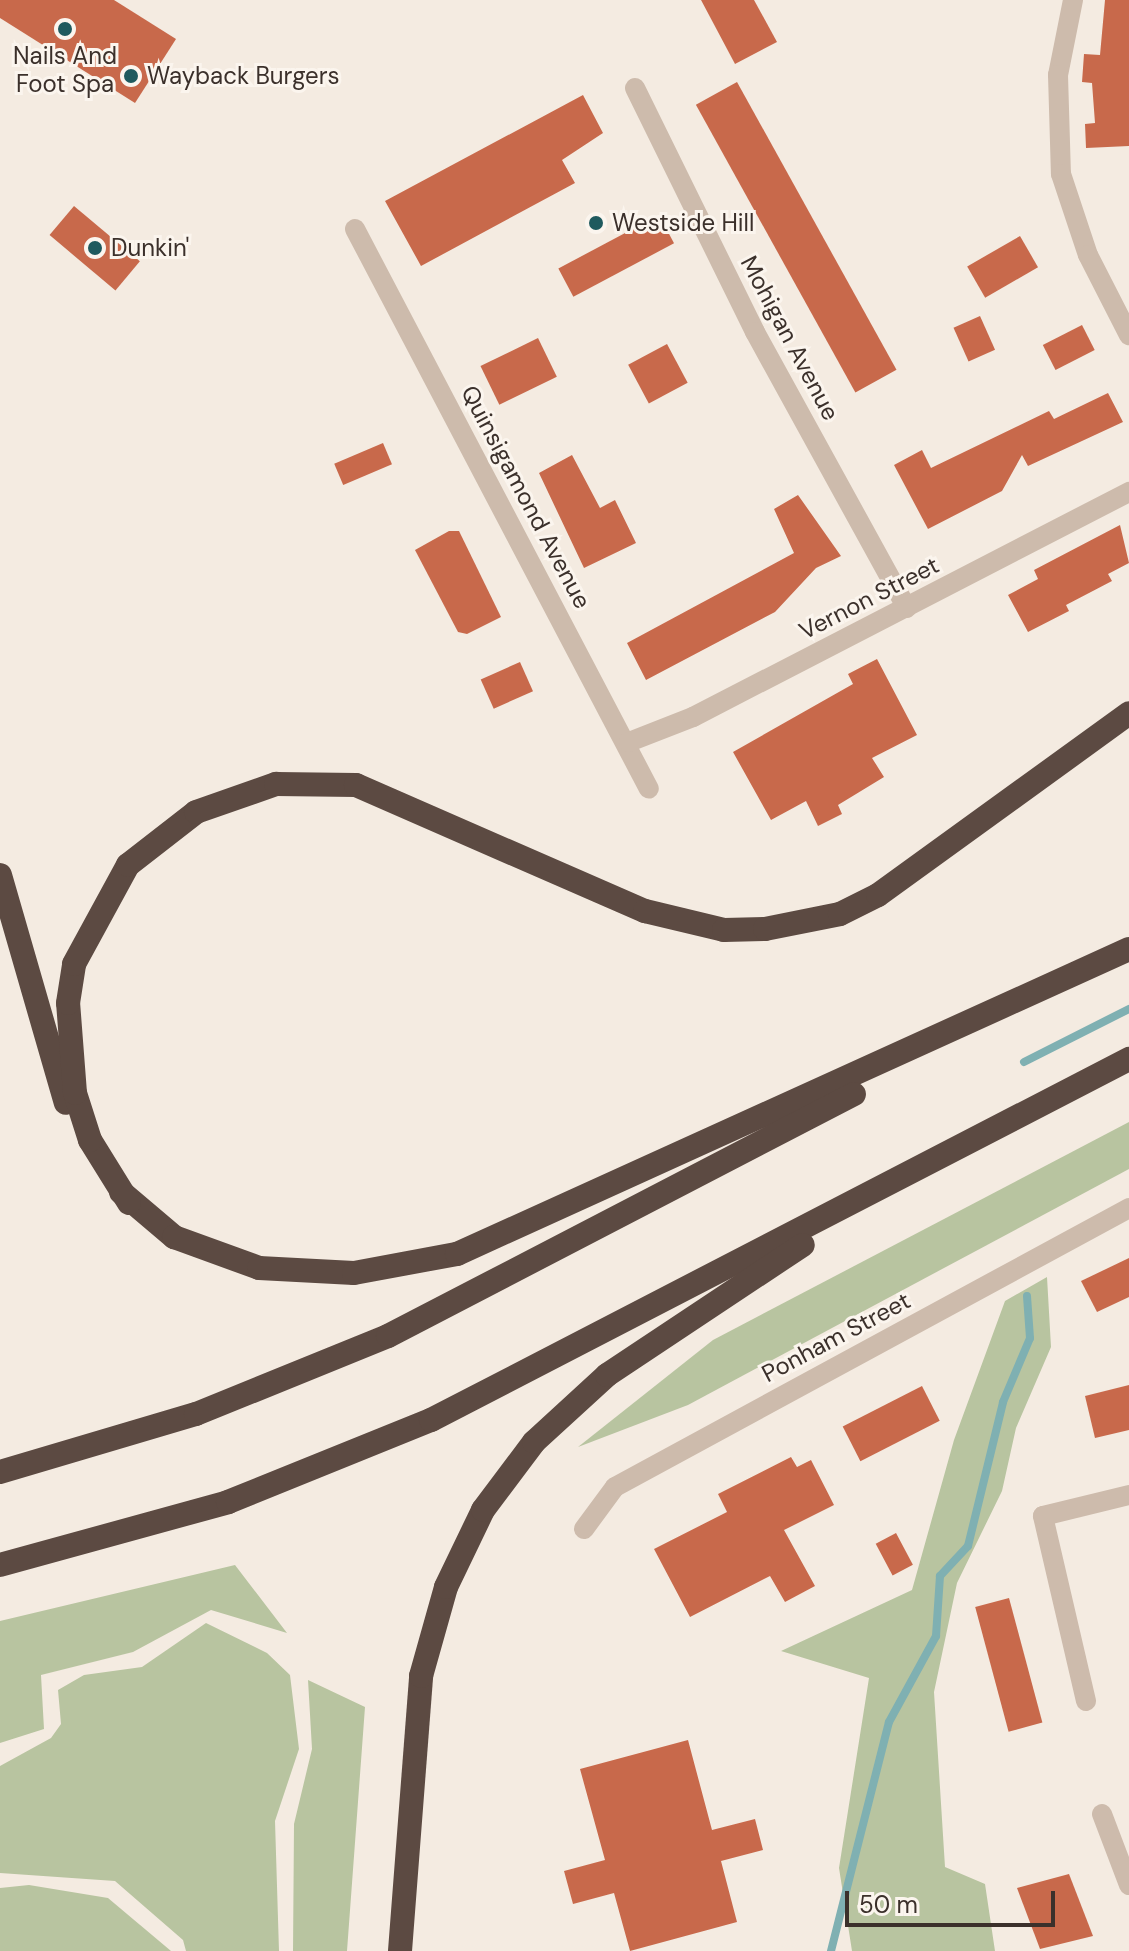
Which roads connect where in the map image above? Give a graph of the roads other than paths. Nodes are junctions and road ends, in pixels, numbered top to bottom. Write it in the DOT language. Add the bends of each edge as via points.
graph roads {
  1 [pos="1073,0"];
  2 [pos="635,88"];
  3 [pos="355,229"];
  4 [pos="1129,335"];
  5 [pos="1129,492"];
  6 [pos="907,608"];
  7 [pos="1129,713"];
  8 [pos="629,742"];
  9 [pos="649,789"];
  10 [pos="0,875"];
  11 [pos="1129,949"];
  12 [pos="1129,1059"];
  13 [pos="924,1166"];
  14 [pos="129,1203"];
  15 [pos="1129,1208"];
  16 [pos="0,1472"];
  17 [pos="1129,1495"];
  18 [pos="584,1529"];
  19 [pos="0,1565"];
  20 [pos="1086,1701"];
  21 [pos="1102,1814"];
  22 [pos="1129,1885"];
  23 [pos="400,1951"];
  1 -- 4 [label="street" via="1058,75 1061,174 1088,255"];
  2 -- 6 [label="street, Mohigan Avenue" via="755,332"];
  3 -- 8 [label="street, Quinsigamond Avenue"];
  5 -- 6 [label="street, Vernon Street"];
  6 -- 8 [label="street, Vernon Street"];
  7 -- 14 [label="highway" via="878,895 840,914 765,929 724,930 645,911 356,785 276,784 196,812 128,865 87,931 72,977 75,1093 90,1140"];
  8 -- 9 [label="street, Quinsigamond Avenue"];
  10 -- 14 [label="highway" via="64,1100"];
  11 -- 14 [label="highway" via="457,1254 354,1273 259,1268 174,1237"];
  11 -- 16 [label="highway" via="388,1336 196,1414"];
  12 -- 13 [label="highway"];
  13 -- 19 [label="highway" via="532,1370 330,1464 125,1535"];
  13 -- 23 [label="highway" via="607,1375 534,1442 499,1486 446,1587 421,1676"];
  15 -- 18 [label="street, Ponham Street" via="615,1487"];
  17 -- 20 [label="street" via="1043,1516"];
  21 -- 22 [label="street"];
}
